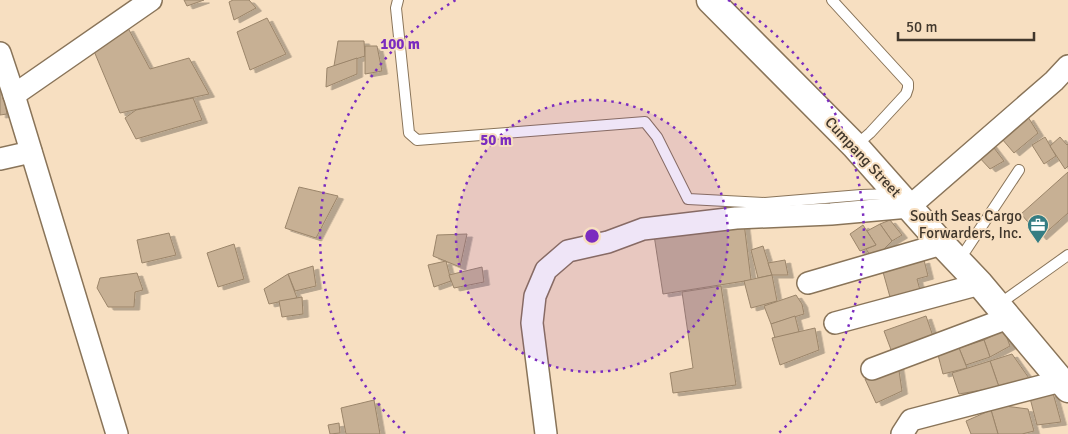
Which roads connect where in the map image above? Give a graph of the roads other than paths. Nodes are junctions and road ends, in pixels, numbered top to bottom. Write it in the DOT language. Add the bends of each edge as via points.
graph roads {
  1 [pos="151,0"];
  2 [pos="398,0"];
  3 [pos="710,0"];
  4 [pos="832,0"];
  5 [pos="0,53"];
  6 [pos="1068,66"];
  7 [pos="14,95"];
  8 [pos="855,146"];
  9 [pos="31,152"];
  10 [pos="0,159"];
  11 [pos="1019,170"];
  12 [pos="903,201"];
  13 [pos="950,252"];
  14 [pos="1068,255"];
  15 [pos="808,283"];
  16 [pos="980,284"];
  17 [pos="1003,312"];
  18 [pos="835,323"];
  19 [pos="872,369"];
  20 [pos="1064,385"];
  21 [pos="117,434"];
  22 [pos="546,434"];
  23 [pos="902,434"];
  1 -- 7 [label="street"];
  2 -- 12 [label="lane" via="396,8 409,133 417,140 645,122 657,137 688,199 765,203 861,195"];
  3 -- 8 [label="street, Cumpang Street"];
  4 -- 8 [label="lane" via="908,83 906,94"];
  5 -- 7 [label="street"];
  6 -- 12 [label="street" via="1054,81"];
  7 -- 9 [label="street"];
  8 -- 12 [label="street, Cumpang Street"];
  9 -- 10 [label="street"];
  9 -- 21 [label="street"];
  11 -- 13 [label="lane" via="966,250"];
  12 -- 13 [label="street, Cumpang Street"];
  12 -- 22 [label="street" via="831,214 736,218 643,228 608,242 568,251 546,270 535,296 532,324"];
  13 -- 15 [label="street"];
  13 -- 16 [label="street, Cumpang Street"];
  14 -- 17 [label="lane"];
  16 -- 17 [label="street, Cumpang Street"];
  16 -- 18 [label="street"];
  17 -- 19 [label="street"];
  17 -- 20 [label="street, Cumpang Street"];
  20 -- 23 [label="street" via="911,420"];
}
